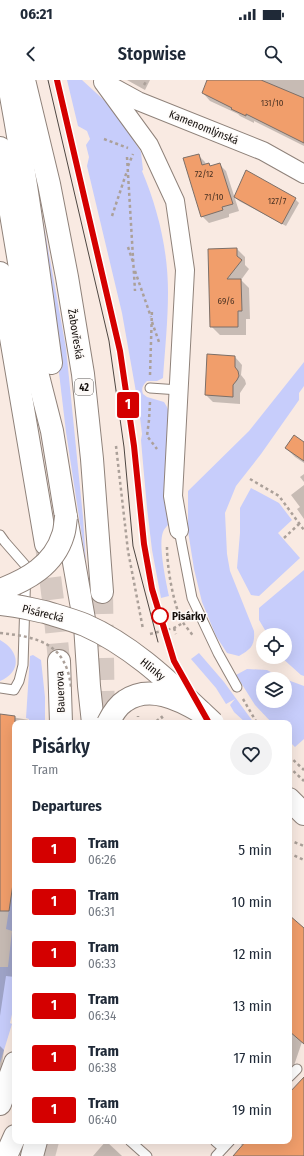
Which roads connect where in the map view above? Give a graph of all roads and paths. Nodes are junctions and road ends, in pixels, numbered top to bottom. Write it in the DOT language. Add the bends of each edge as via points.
graph roads {
  1 [pos="8,80"];
  2 [pos="24,80"];
  3 [pos="102,81"];
  4 [pos="104,139"];
  5 [pos="0,148"];
  6 [pos="127,157"];
  7 [pos="128,168"];
  8 [pos="304,174"];
  9 [pos="112,216"];
  10 [pos="128,247"];
  11 [pos="134,266"];
  12 [pos="0,273"];
  13 [pos="135,291"];
  14 [pos="152,309"];
  15 [pos="152,319"];
  16 [pos="159,342"];
  17 [pos="150,388"];
  18 [pos="179,390"];
  19 [pos="52,431"];
  20 [pos="116,446"];
  21 [pos="160,453"];
  22 [pos="250,479"];
  23 [pos="66,517"];
  24 [pos="299,524"];
  25 [pos="179,530"];
  26 [pos="304,530"];
  27 [pos="0,535"];
  28 [pos="284,538"];
  29 [pos="46,544"];
  30 [pos="0,590"];
  31 [pos="102,592"];
  32 [pos="0,604"];
  33 [pos="85,625"];
  34 [pos="174,628"];
  35 [pos="143,629"];
  36 [pos="0,633"];
  37 [pos="191,633"];
  38 [pos="150,634"];
  39 [pos="176,634"];
  40 [pos="59,661"];
  41 [pos="71,687"];
  42 [pos="237,687"];
  43 [pos="0,688"];
  44 [pos="207,718"];
  45 [pos="61,720"];
  46 [pos="93,720"];
  47 [pos="110,720"];
  48 [pos="254,720"];
  49 [pos="292,759"];
  50 [pos="292,770"];
  51 [pos="304,770"];
  52 [pos="304,781"];
  53 [pos="292,802"];
  54 [pos="304,814"];
  55 [pos="292,841"];
  56 [pos="304,846"];
  57 [pos="292,854"];
  58 [pos="304,860"];
  59 [pos="297,1069"];
  60 [pos="12,1071"];
  61 [pos="292,1074"];
  62 [pos="0,1104"];
  63 [pos="35,1144"];
  64 [pos="133,1144"];
  65 [pos="218,1144"];
  66 [pos="227,1144"];
  67 [pos="223,1148"];
  68 [pos="32,1156"];
  69 [pos="147,1156"];
  70 [pos="216,1156"];
  1 -- 19 [label="main road" via="52,374"];
  2 -- 31 [label="main road, Žabovřeská / 42" via="50,184 82,366"];
  3 -- 8 [label="street, Kamenomlýnská" via="138,101 263,151"];
  3 -- 18 [label="street" via="149,144 174,201 185,270"];
  4 -- 7 [label="path" via="134,150"];
  5 -- 19 [label="main road" via="38,376"];
  6 -- 7 [label="path"];
  7 -- 9 [label="path"];
  7 -- 11 [label="path"];
  10 -- 11 [label="path"];
  11 -- 13 [label="path"];
  11 -- 15 [label="path"];
  12 -- 29 [label="main road"];
  14 -- 15 [label="path"];
  15 -- 16 [label="path"];
  15 -- 17 [label="path"];
  17 -- 18 [label="lane"];
  17 -- 21 [label="path" via="147,436"];
  18 -- 25 [label="street" via="173,496"];
  19 -- 23 [label="main road"];
  20 -- 35 [label="path" via="128,551"];
  22 -- 24 [label="path" via="279,496"];
  23 -- 30 [label="main road, bridge" via="64,534 47,563 23,580"];
  23 -- 33 [label="main road, bridge"];
  24 -- 26 [label="path"];
  24 -- 28 [label="path"];
  25 -- 42 [label="lane" via="192,598"];
  27 -- 43 [label="lane" via="26,566 23,665 14,690"];
  32 -- 33 [label="main road, Pisárecká, bridge" via="30,608"];
  33 -- 44 [label="main road, Hlinky, bridge" via="138,657 170,682"];
  33 -- 46 [label="main road"];
  34 -- 37 [label="path" via="183,623"];
  34 -- 38 [label="path"];
  34 -- 39 [label="path"];
  36 -- 41 [label="path, bridge" via="39,640 51,646 67,666"];
  40 -- 45 [label="main road, Bauerova"];
  42 -- 48 [label="path"];
  44 -- 47 [label="main road, bridge" via="186,703 164,695 143,694 125,700"];
  49 -- 51 [label="path"];
  50 -- 52 [label="path"];
  53 -- 54 [label="main road"];
  55 -- 56 [label="path"];
  57 -- 58 [label="path"];
  59 -- 61 [label="lane"];
  60 -- 62 [label="main road"];
  63 -- 68 [label="main road"];
  64 -- 69 [label="lane"];
  65 -- 67 [label="lane"];
  66 -- 67 [label="lane"];
  67 -- 70 [label="lane"];
}
